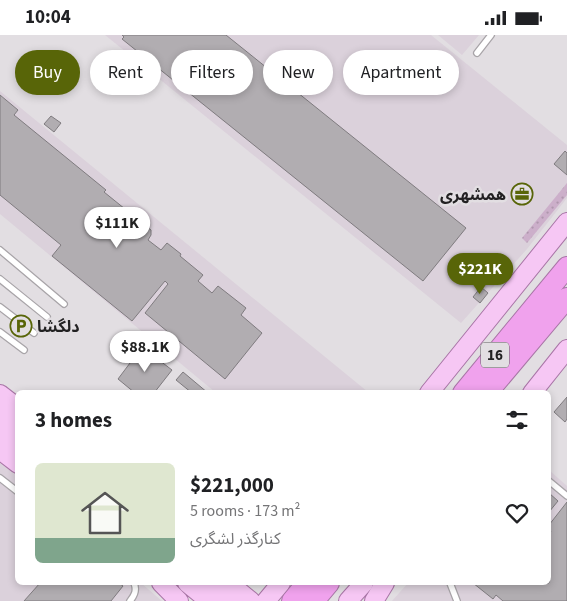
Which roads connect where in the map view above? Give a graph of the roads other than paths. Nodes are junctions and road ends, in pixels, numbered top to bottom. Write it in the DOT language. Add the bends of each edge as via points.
graph roads {
  1 [pos="491,35"];
  2 [pos="476,53"];
  3 [pos="567,222"];
  4 [pos="0,249"];
  5 [pos="567,267"];
  6 [pos="0,279"];
  7 [pos="567,298"];
  8 [pos="64,304"];
  9 [pos="0,307"];
  10 [pos="47,317"];
  11 [pos="533,323"];
  12 [pos="0,332"];
  13 [pos="34,333"];
  14 [pos="567,349"];
  15 [pos="24,350"];
  16 [pos="431,390"];
  17 [pos="466,390"];
  18 [pos="489,390"];
  19 [pos="534,390"];
  20 [pos="0,394"];
  21 [pos="15,406"];
  22 [pos="0,412"];
  23 [pos="15,424"];
  24 [pos="0,431"];
  25 [pos="15,443"];
  26 [pos="0,450"];
  27 [pos="15,462"];
  28 [pos="0,478"];
  29 [pos="551,483"];
  30 [pos="15,490"];
  31 [pos="567,496"];
  32 [pos="135,585"];
  33 [pos="163,585"];
  34 [pos="189,585"];
  35 [pos="211,585"];
  36 [pos="231,585"];
  37 [pos="279,585"];
  38 [pos="296,585"];
  39 [pos="305,585"];
  40 [pos="327,585"];
  41 [pos="362,585"];
  42 [pos="375,585"];
  43 [pos="384,585"];
  44 [pos="451,585"];
  45 [pos="130,601"];
  46 [pos="180,601"];
  47 [pos="209,601"];
  48 [pos="231,601"];
  49 [pos="251,601"];
  50 [pos="266,601"];
  51 [pos="291,601"];
  52 [pos="314,601"];
  53 [pos="348,601"];
  54 [pos="362,601"];
  55 [pos="374,601"];
  56 [pos="457,601"];
  1 -- 2 [label="lane"];
  3 -- 16 [label="main road"];
  4 -- 8 [label="lane"];
  5 -- 11 [label="highway, 16"];
  6 -- 10 [label="lane"];
  7 -- 11 [label="highway, 16"];
  9 -- 13 [label="lane"];
  11 -- 17 [label="highway, 16"];
  11 -- 18 [label="highway, 16"];
  12 -- 15 [label="lane"];
  14 -- 19 [label="main road"];
  20 -- 21 [label="main road"];
  22 -- 23 [label="main road"];
  24 -- 25 [label="main road"];
  26 -- 27 [label="main road"];
  28 -- 30 [label="lane"];
  29 -- 31 [label="lane"];
  32 -- 45 [label="lane"];
  33 -- 46 [label="main road"];
  34 -- 47 [label="main road"];
  35 -- 48 [label="main road"];
  36 -- 49 [label="main road"];
  37 -- 50 [label="main road"];
  38 -- 51 [label="main road" via="290,595"];
  39 -- 51 [label="highway"];
  40 -- 52 [label="highway"];
  41 -- 53 [label="main road"];
  42 -- 54 [label="main road"];
  43 -- 55 [label="main road"];
  44 -- 56 [label="lane"];
}
